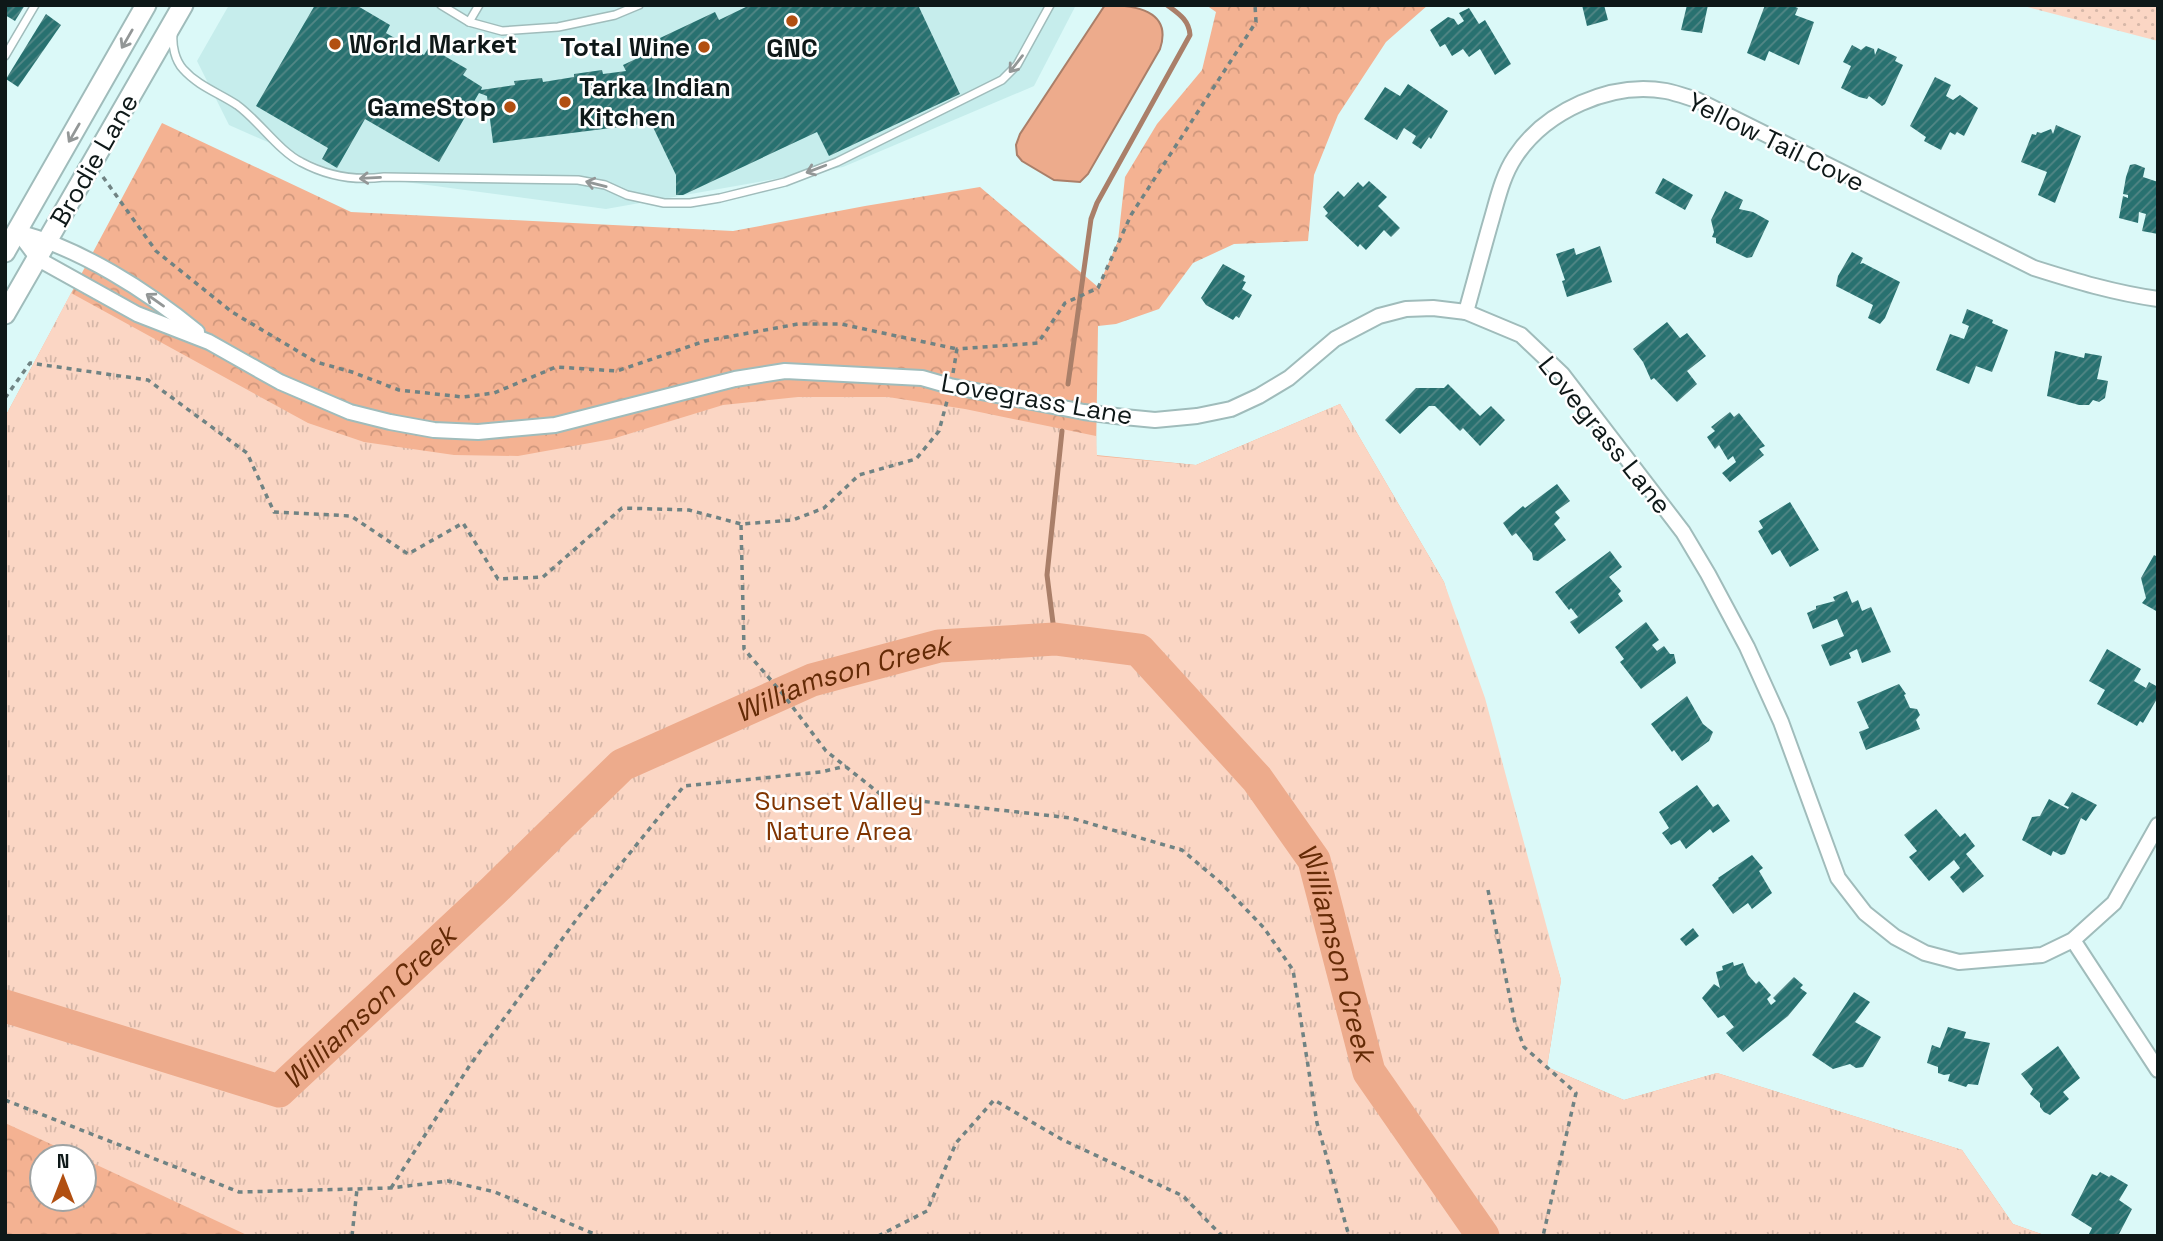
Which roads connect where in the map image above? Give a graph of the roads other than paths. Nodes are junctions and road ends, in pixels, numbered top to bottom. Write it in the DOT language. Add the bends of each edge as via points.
graph roads {
  1 [pos="34,5"];
  2 [pos="146,5"];
  3 [pos="441,5"];
  4 [pos="479,5"];
  5 [pos="639,5"];
  6 [pos="1050,5"];
  7 [pos="178,12"];
  8 [pos="469,22"];
  9 [pos="5,57"];
  10 [pos="11,229"];
  11 [pos="48,240"];
  12 [pos="5,252"];
  13 [pos="38,259"];
  14 [pos="2158,299"];
  15 [pos="1466,312"];
  16 [pos="5,314"];
  17 [pos="209,342"];
  18 [pos="2158,825"];
  19 [pos="2073,940"];
  20 [pos="2158,1070"];
  1 -- 9 [label="lane"];
  2 -- 10 [label="main road, Brodie Lane, one-way"];
  3 -- 8 [label="lane"];
  4 -- 8 [label="lane"];
  5 -- 8 [label="lane" via="558,27 502,31"];
  6 -- 7 [label="lane, one-way" via="1017,65 1002,80 837,162 785,182 690,203 664,203 578,180 365,180 299,162 237,106 182,69 173,48"];
  7 -- 11 [label="main road, Brodie Lane"];
  10 -- 11 [label="street, Lovegrass Lane"];
  10 -- 12 [label="main road, Brodie Lane"];
  10 -- 13 [label="street, Lovegrass Lane"];
  11 -- 13 [label="main road, Brodie Lane"];
  17 -- 11 [label="street, Lovegrass Lane, one-way" via="148,295"];
  13 -- 16 [label="main road, Brodie Lane"];
  13 -- 17 [label="street, Lovegrass Lane" via="137,314"];
  14 -- 15 [label="street, Yellow Tail Cove" via="2034,268 1697,100 1641,90 1582,103 1534,134 1515,157 1495,207"];
  15 -- 17 [label="street, Lovegrass Lane" via="1406,309 1379,316 1335,339 1289,378 1259,396 1231,409 1156,420 1084,412 922,377 785,371 735,379 555,425 478,432 434,430 350,412 280,382"];
  15 -- 19 [label="street, Lovegrass Lane" via="1521,335 1562,374 1683,532 1747,647 1782,722 1838,877 1865,913 1925,953 1959,962 2042,955"];
  18 -- 19 [label="street, Lovegrass Lane" via="2114,903"];
  19 -- 20 [label="street"];
}
